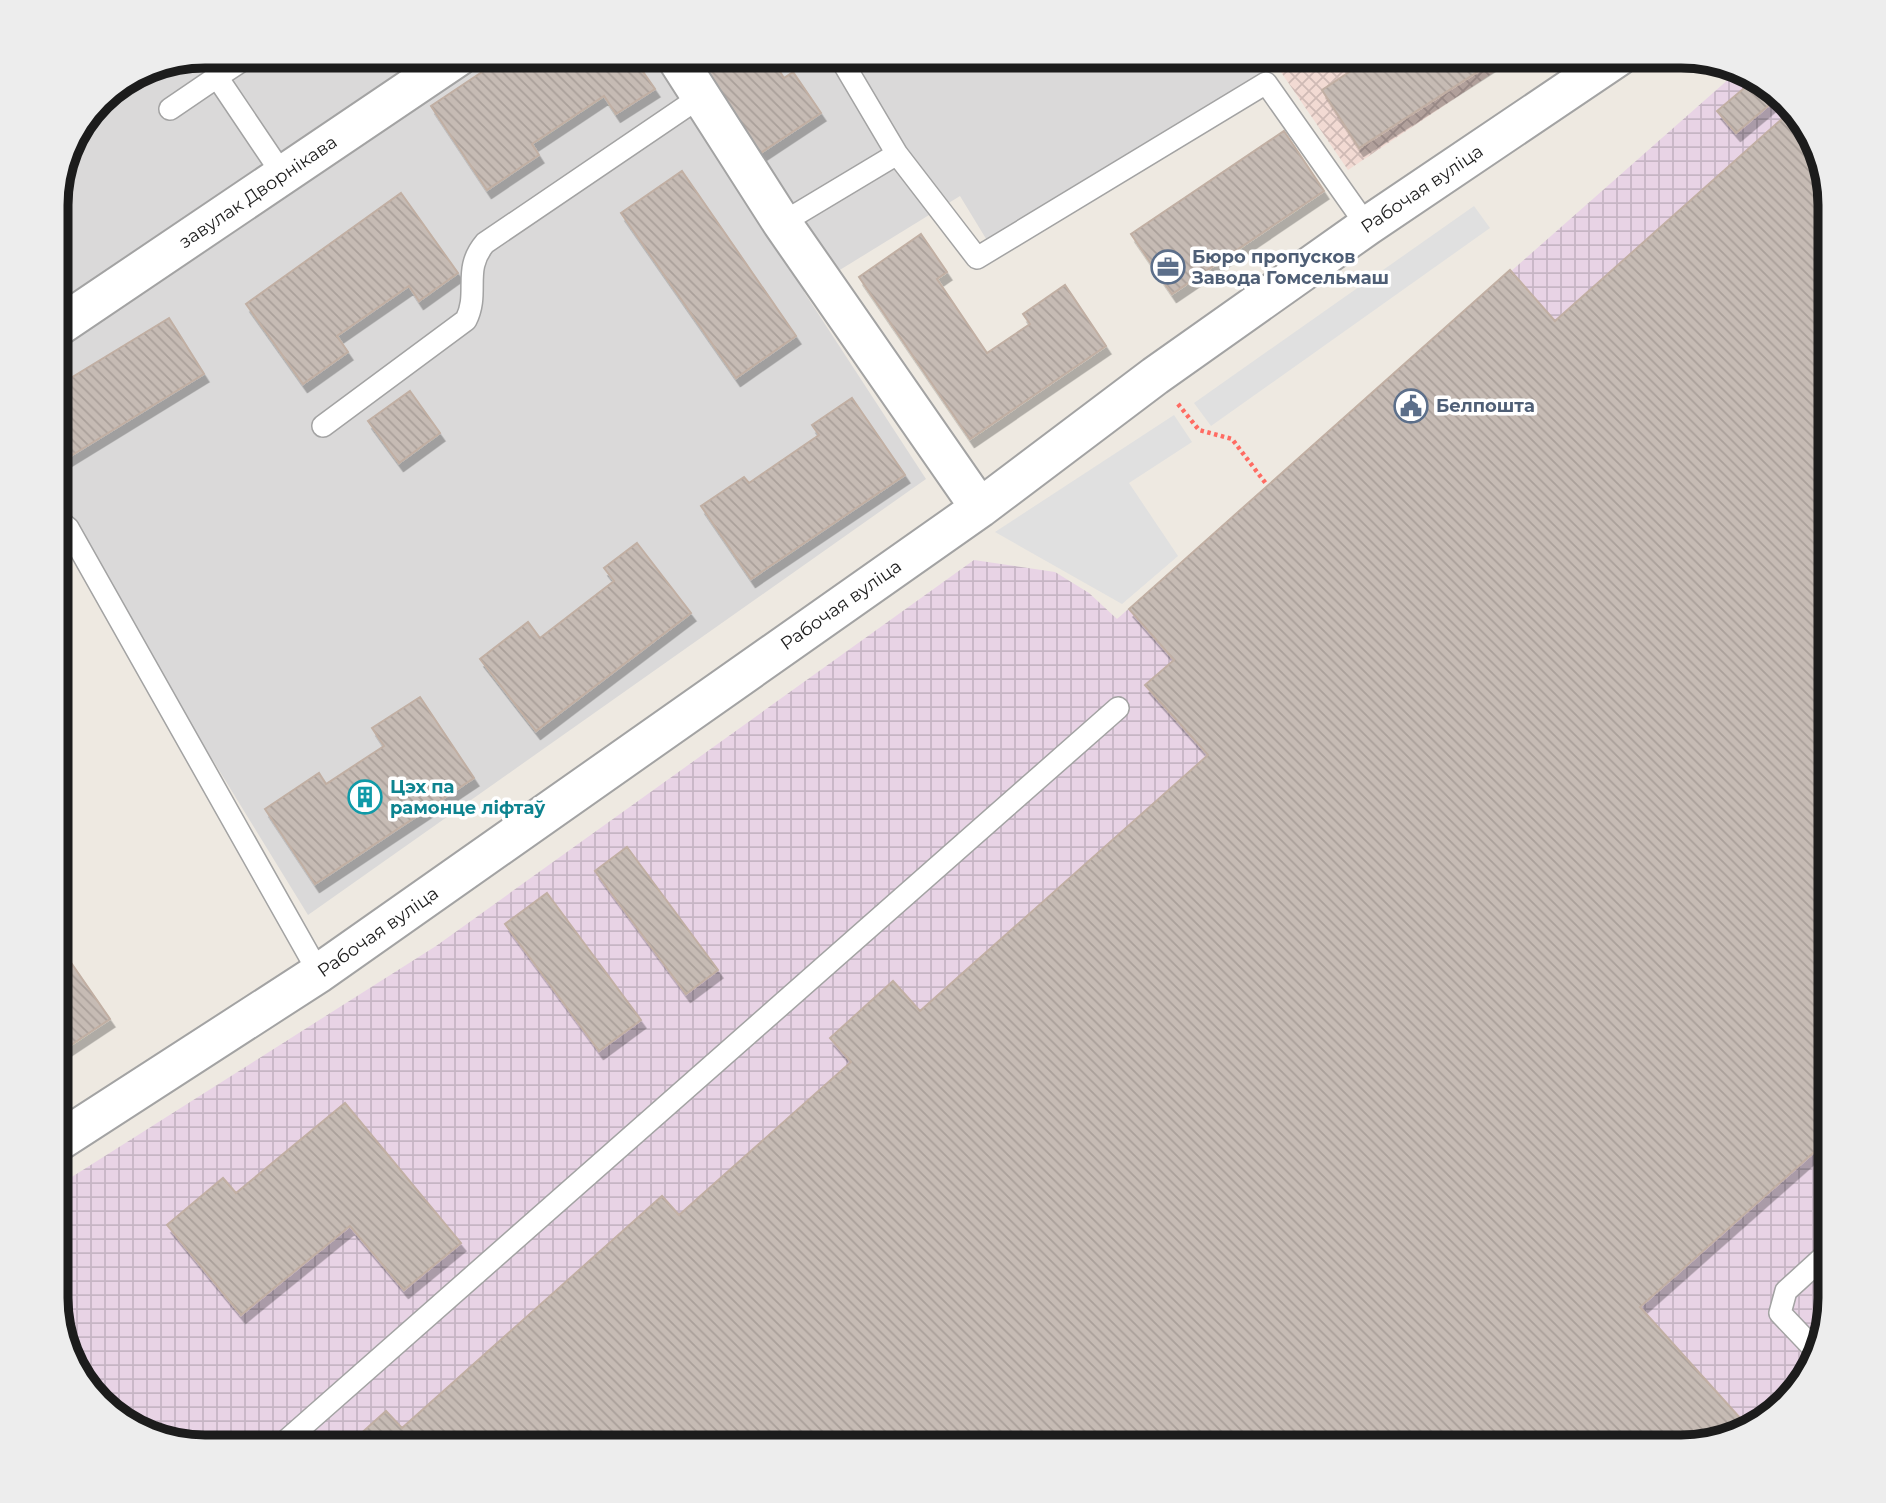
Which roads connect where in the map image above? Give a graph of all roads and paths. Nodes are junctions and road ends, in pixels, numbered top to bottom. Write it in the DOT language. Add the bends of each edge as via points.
graph roads {
  1 [pos="231,68"];
  2 [pos="441,68"];
  3 [pos="682,68"];
  4 [pos="846,68"];
  5 [pos="1578,68"];
  6 [pos="217,77"];
  7 [pos="699,97"];
  8 [pos="170,109"];
  9 [pos="897,154"];
  10 [pos="283,174"];
  11 [pos="782,223"];
  12 [pos="1367,226"];
  13 [pos="69,319"];
  14 [pos="1155,376"];
  15 [pos="323,426"];
  16 [pos="1267,485"];
  17 [pos="980,508"];
  18 [pos="69,530"];
  19 [pos="1118,708"];
  20 [pos="319,973"];
  21 [pos="69,1135"];
  22 [pos="1818,1262"];
  23 [pos="1809,1344"];
  24 [pos="293,1435"];
  1 -- 6 [label="lane"];
  2 -- 10 [label="street, завулак Дворнікава"];
  3 -- 7 [label="street"];
  4 -- 9 [label="lane"];
  5 -- 12 [label="street, Рабочая вуліца"];
  6 -- 8 [label="lane"];
  6 -- 10 [label="lane"];
  7 -- 11 [label="street"];
  7 -- 15 [label="lane" via="485,243 473,261 466,320"];
  9 -- 11 [label="lane"];
  9 -- 12 [label="lane" via="977,258 1266,83"];
  10 -- 13 [label="street, завулак Дворнікава"];
  11 -- 17 [label="street"];
  12 -- 14 [label="street, Рабочая вуліца"];
  14 -- 16 [label="path" via="1199,430 1232,439"];
  14 -- 17 [label="street, Рабочая вуліца"];
  17 -- 20 [label="street, Рабочая вуліца"];
  18 -- 20 [label="lane"];
  19 -- 24 [label="lane"];
  20 -- 21 [label="street, Рабочая вуліца"];
  22 -- 23 [label="lane" via="1786,1291 1780,1313"];
}
